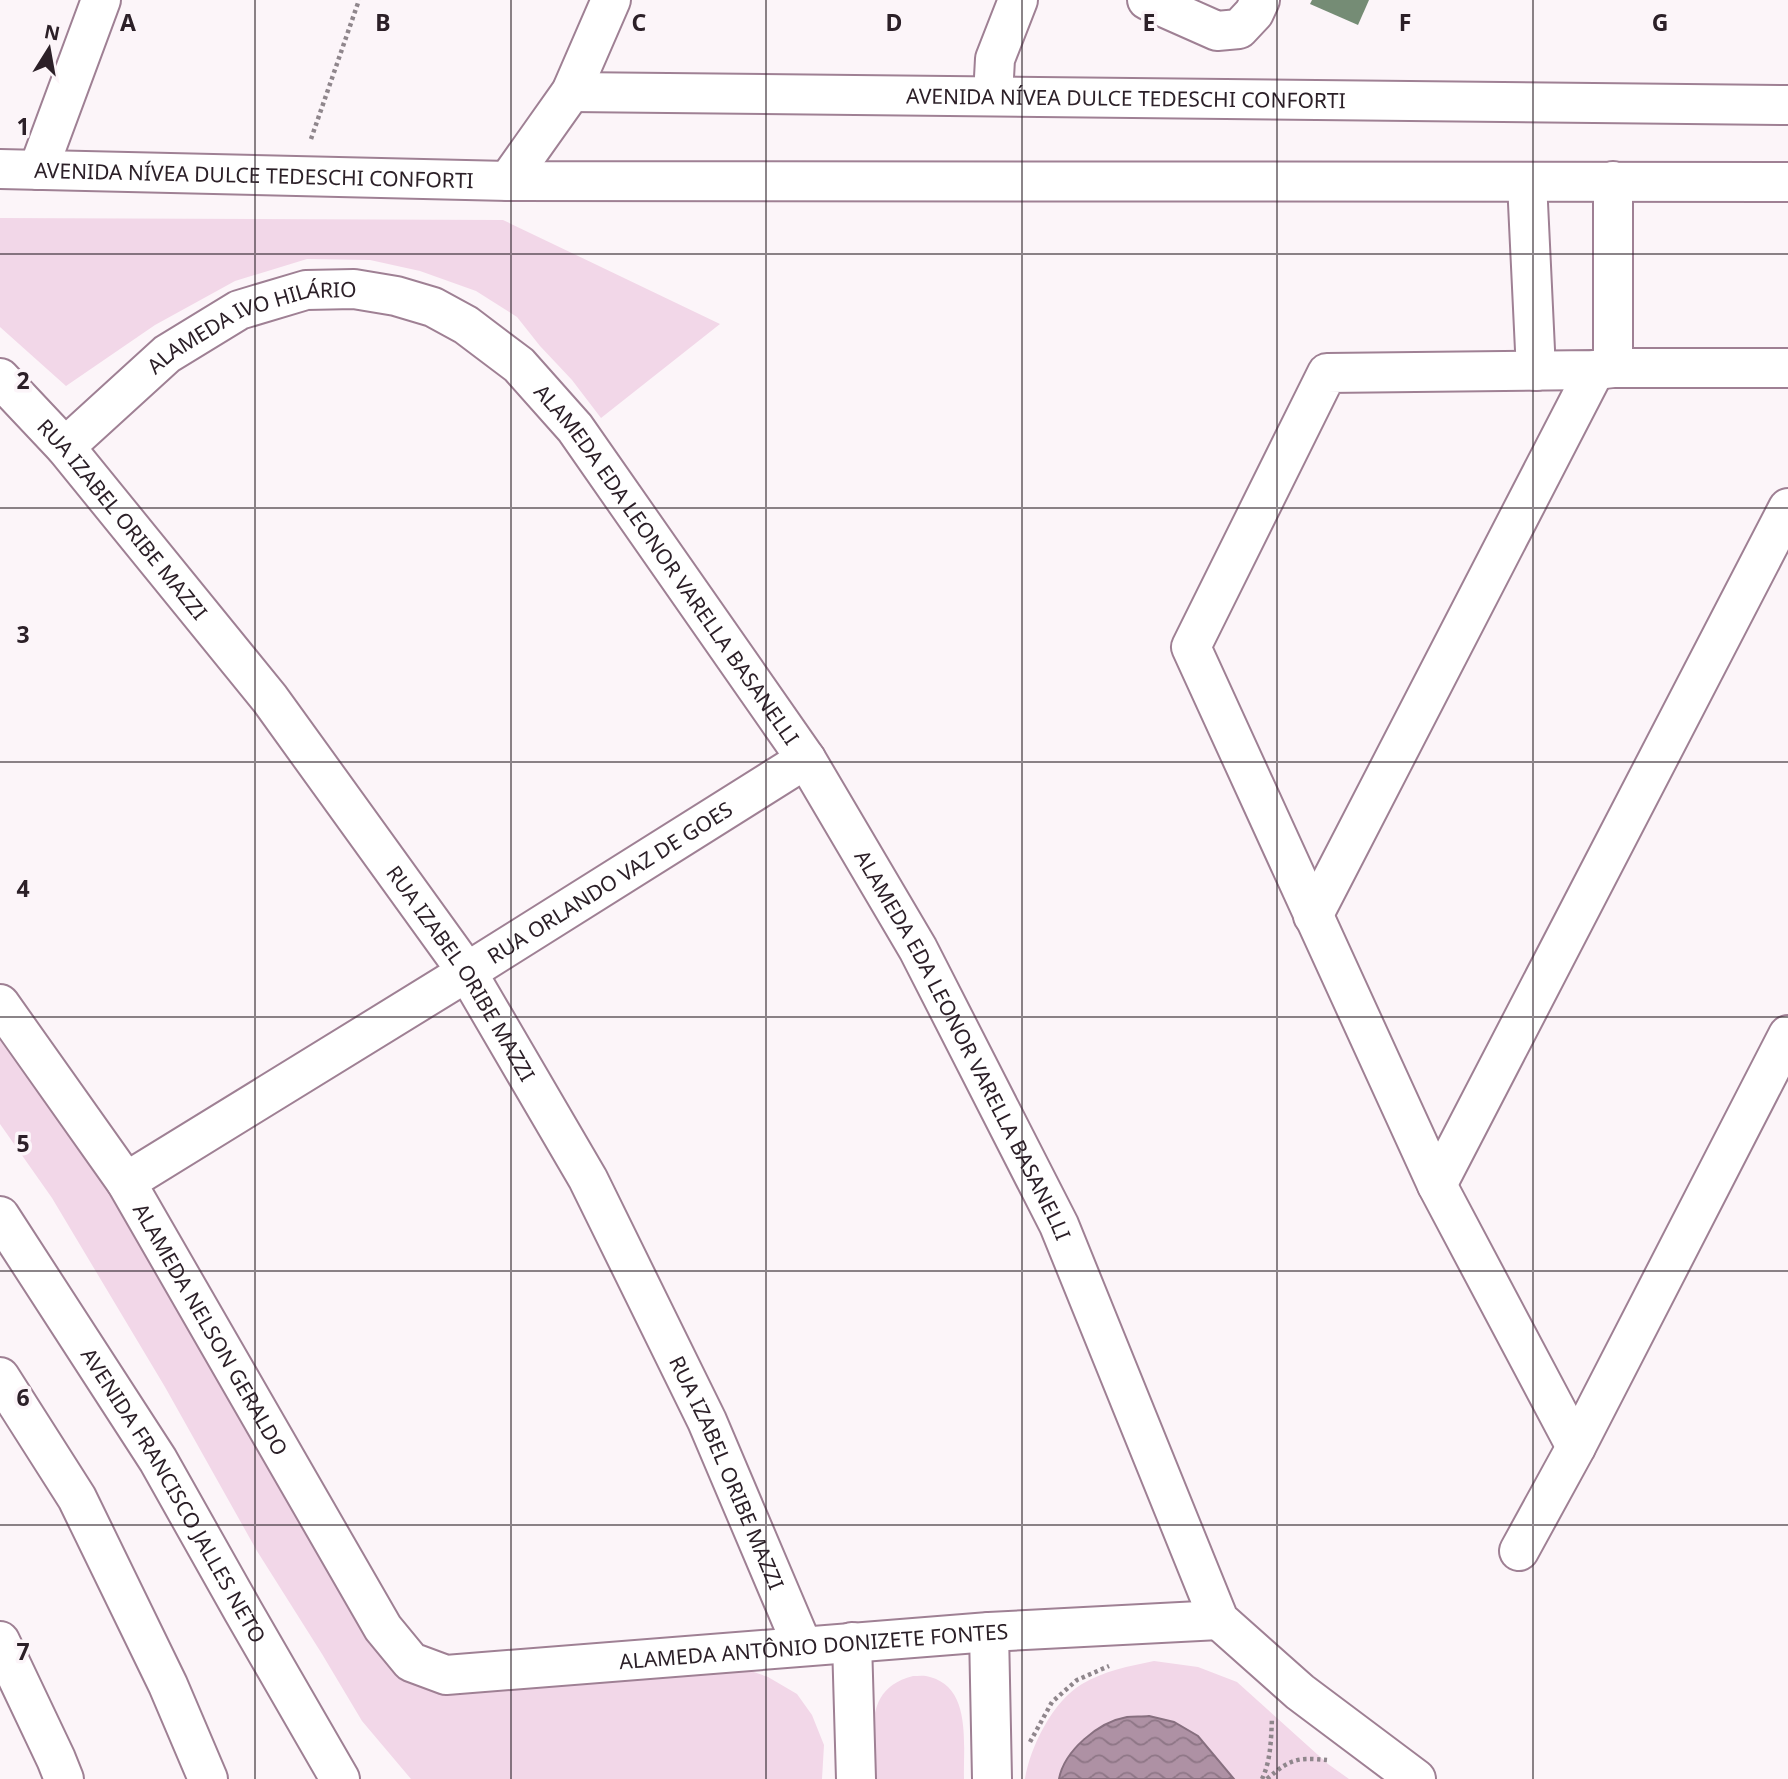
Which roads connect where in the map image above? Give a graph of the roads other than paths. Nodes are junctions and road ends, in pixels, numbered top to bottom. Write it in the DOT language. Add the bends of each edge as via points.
graph roads {
  1 [pos="101,0"];
  2 [pos="611,0"];
  3 [pos="1018,0"];
  4 [pos="1147,0"];
  5 [pos="1260,0"];
  6 [pos="571,92"];
  7 [pos="993,96"];
  8 [pos="1788,105"];
  9 [pos="0,169"];
  10 [pos="38,170"];
  11 [pos="508,181"];
  12 [pos="1613,181"];
  13 [pos="1527,182"];
  14 [pos="1788,182"];
  15 [pos="466,325"];
  16 [pos="1788,368"];
  17 [pos="1604,369"];
  18 [pos="1536,371"];
  19 [pos="0,379"];
  20 [pos="65,446"];
  21 [pos="1788,508"];
  22 [pos="806,759"];
  23 [pos="1313,916"];
  24 [pos="467,972"];
  25 [pos="0,1003"];
  26 [pos="1788,1035"];
  27 [pos="126,1182"];
  28 [pos="1437,1185"];
  29 [pos="0,1216"];
  30 [pos="0,1377"];
  31 [pos="1576,1447"];
  32 [pos="1519,1551"];
  33 [pos="1219,1620"];
  34 [pos="989,1632"];
  35 [pos="0,1640"];
  36 [pos="852,1642"];
  37 [pos="802,1645"];
  38 [pos="411,1662"];
  39 [pos="64,1779"];
  40 [pos="208,1779"];
  41 [pos="340,1779"];
  42 [pos="856,1779"];
  43 [pos="992,1779"];
  44 [pos="1416,1779"];
  1 -- 10 [label="street"];
  2 -- 6 [label="street"];
  3 -- 7 [label="street" via="995,59"];
  4 -- 5 [label="street" via="1217,31 1239,29"];
  6 -- 7 [label="street, AVENIDA NÍVEA DULCE TEDESCHI CONFORTI"];
  6 -- 11 [label="street"];
  7 -- 8 [label="street, AVENIDA NÍVEA DULCE TEDESCHI CONFORTI"];
  9 -- 10 [label="street, AVENIDA NÍVEA DULCE TEDESCHI CONFORTI"];
  10 -- 11 [label="street, AVENIDA NÍVEA DULCE TEDESCHI CONFORTI"];
  11 -- 13 [label="street, AVENIDA NÍVEA DULCE TEDESCHI CONFORTI"];
  12 -- 13 [label="street, AVENIDA NÍVEA DULCE TEDESCHI CONFORTI"];
  12 -- 14 [label="street, AVENIDA NÍVEA DULCE TEDESCHI CONFORTI"];
  12 -- 17 [label="street"];
  13 -- 18 [label="street"];
  15 -- 20 [label="street, ALAMEDA IVO HILÁRIO" via="433,307 354,289 306,290 239,310 167,354"];
  15 -- 22 [label="street, ALAMEDA EDA LEONOR VARELLA BASANELLI" via="519,366 575,428"];
  16 -- 17 [label="street"];
  17 -- 18 [label="street"];
  17 -- 23 [label="street"];
  18 -- 23 [label="street" via="1327,373 1191,647"];
  19 -- 20 [label="street, RUA IZABEL ORIBE MAZZI"];
  20 -- 24 [label="street, RUA IZABEL ORIBE MAZZI" via="270,699"];
  21 -- 28 [label="street"];
  22 -- 24 [label="street, RUA ORLANDO VAZ DE GOES"];
  22 -- 33 [label="street, ALAMEDA EDA LEONOR VARELLA BASANELLI" via="918,949 1059,1225"];
  23 -- 28 [label="street"];
  24 -- 27 [label="street, RUA ORLANDO VAZ DE GOES"];
  24 -- 37 [label="street, RUA IZABEL ORIBE MAZZI" via="588,1179 707,1421"];
  25 -- 27 [label="street, ALAMEDA NELSON GERALDO"];
  26 -- 31 [label="street"];
  27 -- 38 [label="street, ALAMEDA NELSON GERALDO" via="383,1628"];
  28 -- 31 [label="street"];
  29 -- 41 [label="street, AVENIDA FRANCISCO JALLES NETO" via="158,1460"];
  30 -- 40 [label="street" via="77,1498"];
  31 -- 32 [label="street"];
  33 -- 34 [label="street, ALAMEDA ANTÔNIO DONIZETE FONTES"];
  33 -- 44 [label="street, ALAMEDA EDA LEONOR VARELLA BASANELLI" via="1300,1692"];
  34 -- 36 [label="street, ALAMEDA ANTÔNIO DONIZETE FONTES"];
  34 -- 43 [label="street"];
  35 -- 39 [label="street"];
  36 -- 37 [label="street, ALAMEDA ANTÔNIO DONIZETE FONTES"];
  36 -- 42 [label="street"];
  37 -- 38 [label="street, ALAMEDA ANTÔNIO DONIZETE FONTES" via="446,1675"];
}
